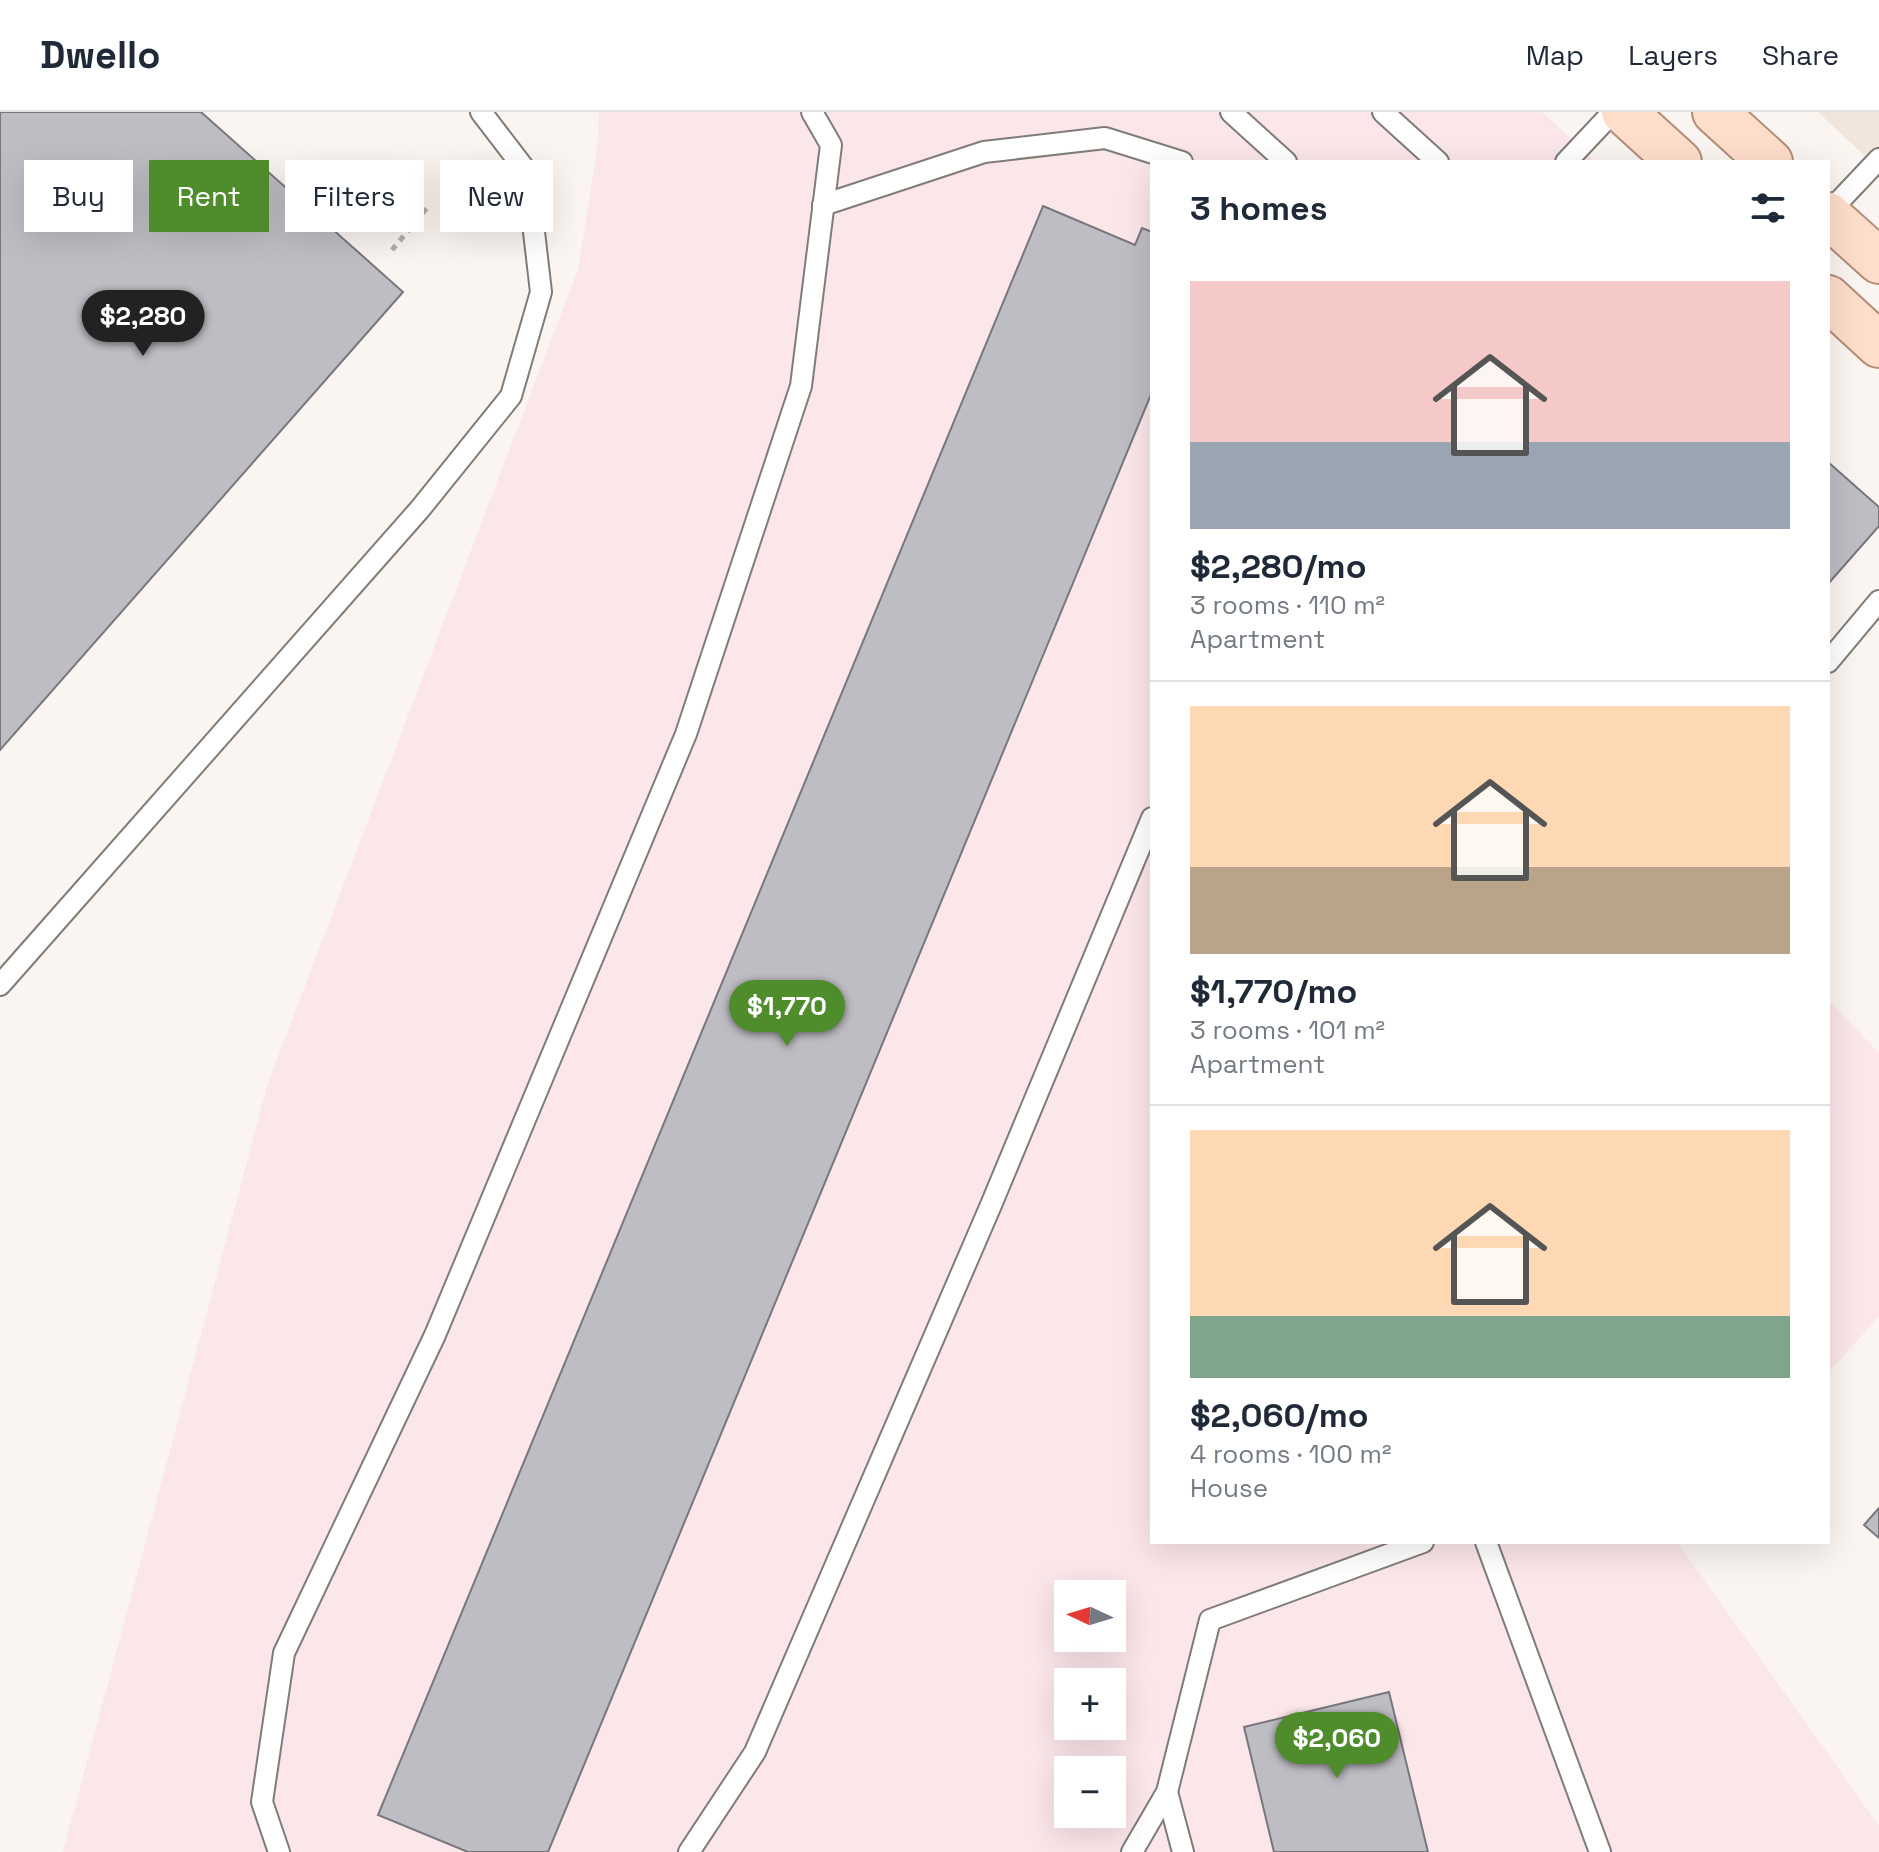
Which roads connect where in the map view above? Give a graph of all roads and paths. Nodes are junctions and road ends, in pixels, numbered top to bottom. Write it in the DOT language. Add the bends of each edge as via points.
graph roads {
  1 [pos="481,112"];
  2 [pos="812,112"];
  3 [pos="1231,112"];
  4 [pos="1383,112"];
  5 [pos="1613,112"];
  6 [pos="1624,112"];
  7 [pos="1715,112"];
  8 [pos="1879,159"];
  9 [pos="1176,160"];
  10 [pos="1284,160"];
  11 [pos="1436,160"];
  12 [pos="1568,160"];
  13 [pos="1677,160"];
  14 [pos="1768,160"];
  15 [pos="823,205"];
  16 [pos="427,208"];
  17 [pos="1830,212"];
  18 [pos="1830,216"];
  19 [pos="392,250"];
  20 [pos="1879,261"];
  21 [pos="1832,313"];
  22 [pos="1879,345"];
  23 [pos="1879,601"];
  24 [pos="1830,660"];
  25 [pos="1150,829"];
  26 [pos="1144,862"];
  27 [pos="0,985"];
  28 [pos="1418,1544"];
  29 [pos="1487,1544"];
  30 [pos="1167,1792"];
  31 [pos="279,1852"];
  32 [pos="689,1852"];
  33 [pos="1132,1852"];
  34 [pos="1183,1852"];
  35 [pos="1600,1852"];
  1 -- 27 [label="lane" via="527,172 541,292 511,396 420,509"];
  2 -- 15 [label="lane" via="831,145"];
  3 -- 10 [label="lane"];
  4 -- 11 [label="lane"];
  5 -- 12 [label="lane"];
  6 -- 13 [label="main road"];
  7 -- 14 [label="main road"];
  8 -- 17 [label="lane"];
  9 -- 15 [label="lane" via="1105,138 984,152"];
  15 -- 31 [label="lane" via="801,386 686,734 435,1335 284,1653 262,1802"];
  16 -- 19 [label="path"];
  18 -- 20 [label="main road"];
  21 -- 22 [label="main road"];
  23 -- 24 [label="lane"];
  25 -- 26 [label="lane"];
  26 -- 32 [label="lane" via="755,1752"];
  28 -- 30 [label="lane" via="1210,1620"];
  29 -- 35 [label="lane"];
  30 -- 33 [label="lane"];
  30 -- 34 [label="lane"];
}
